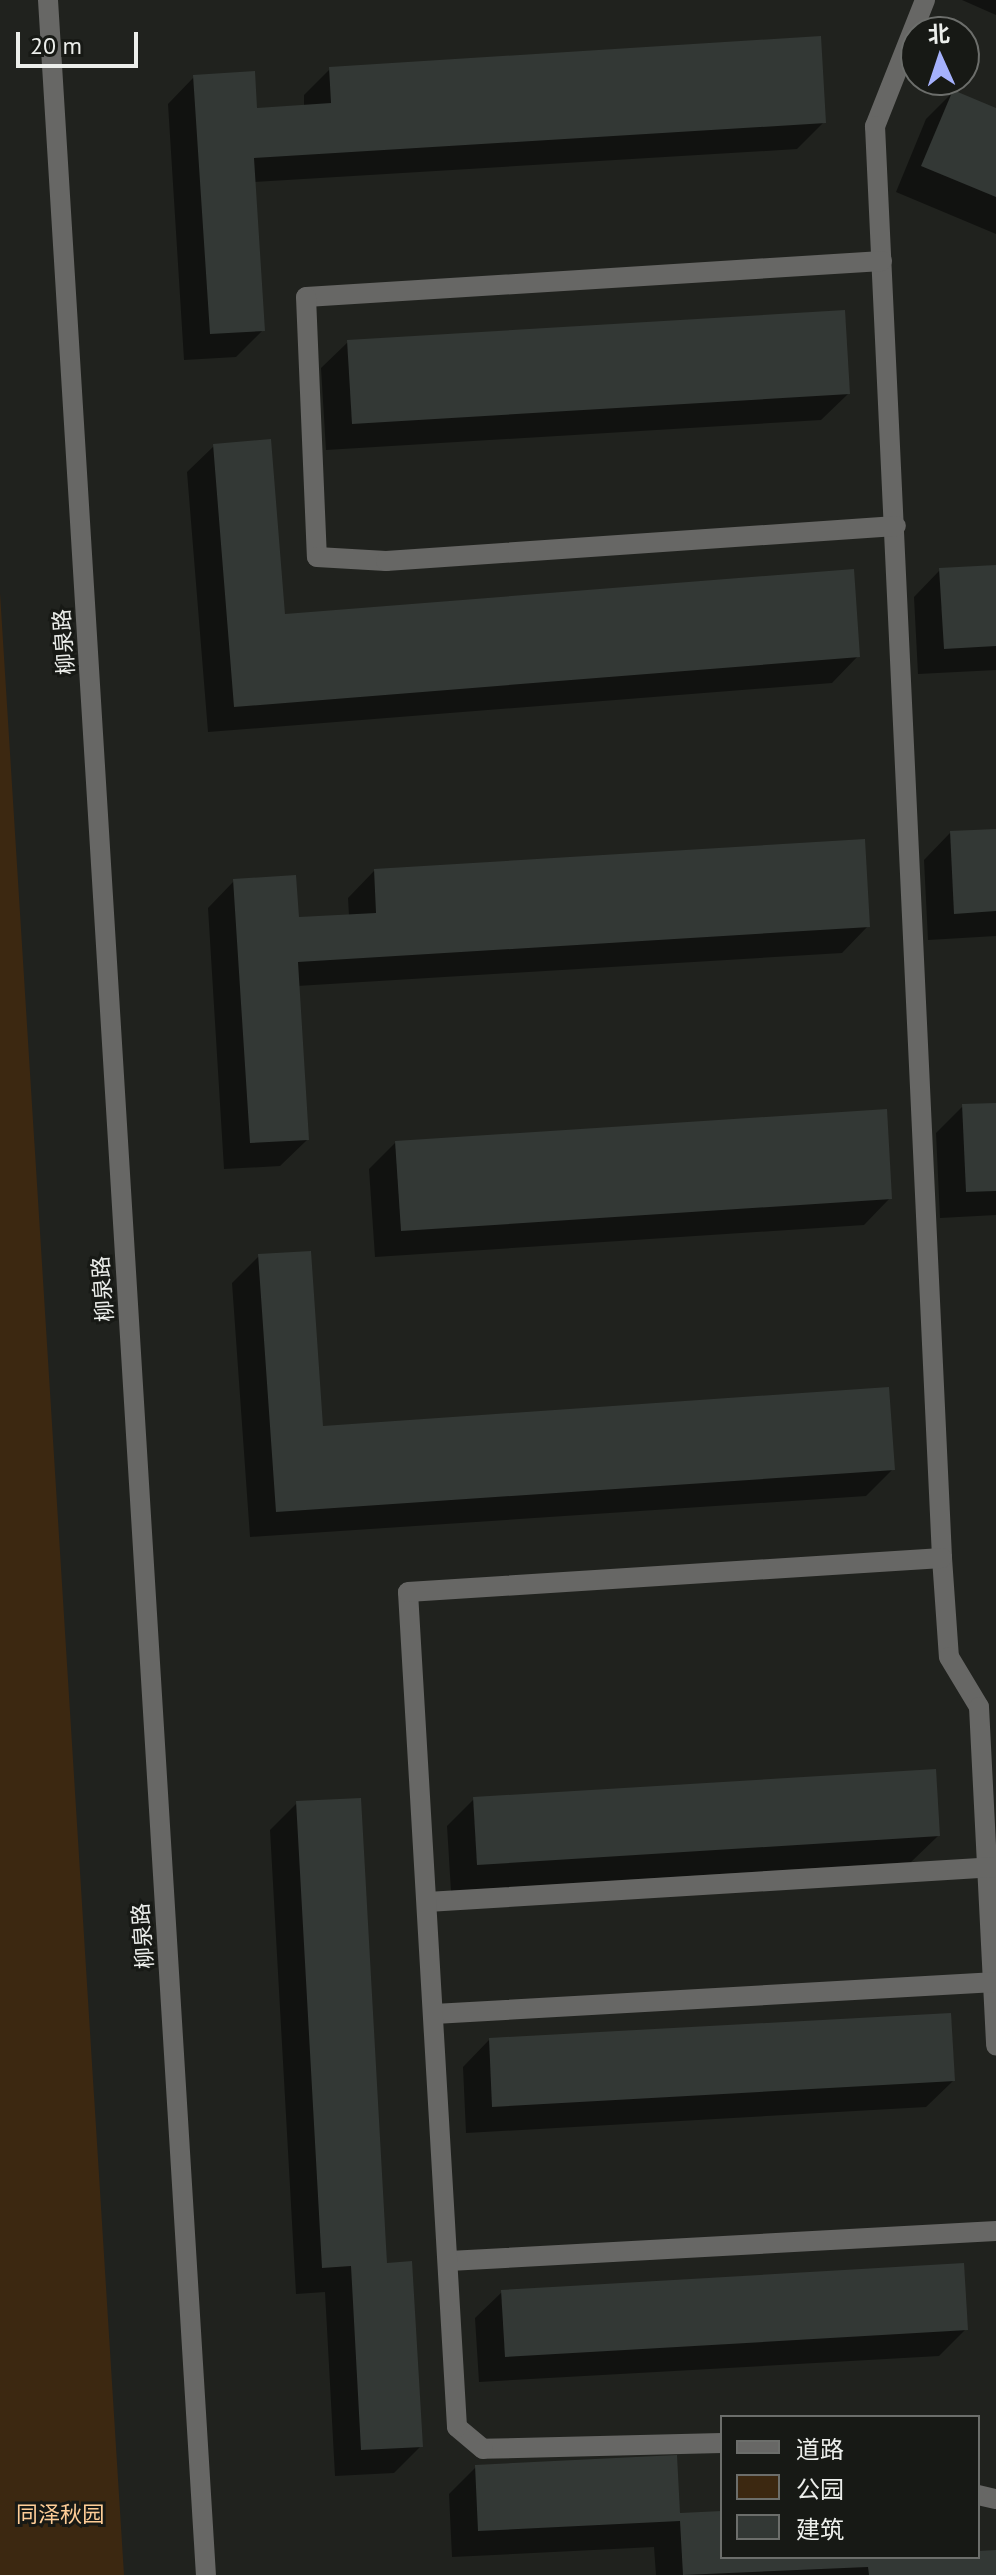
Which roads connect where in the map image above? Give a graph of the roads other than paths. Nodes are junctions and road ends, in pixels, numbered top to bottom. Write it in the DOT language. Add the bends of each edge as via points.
graph roads {
  1 [pos="48,0"];
  2 [pos="925,0"];
  3 [pos="882,261"];
  4 [pos="896,526"];
  5 [pos="942,1558"];
  6 [pos="988,1707"];
  7 [pos="992,1867"];
  8 [pos="427,1902"];
  9 [pos="994,1982"];
  10 [pos="434,2014"];
  11 [pos="996,2046"];
  12 [pos="996,2231"];
  13 [pos="449,2261"];
  14 [pos="720,2443"];
  15 [pos="206,2575"];
  1 -- 15 [label="street, 柳泉路"];
  2 -- 3 [label="street" via="875,126"];
  3 -- 4 [label="street"];
  3 -- 4 [label="street" via="306,297 317,557 386,561"];
  4 -- 5 [label="street"];
  5 -- 6 [label="street" via="949,1657"];
  5 -- 8 [label="street" via="408,1592"];
  6 -- 7 [label="street"];
  7 -- 8 [label="street"];
  7 -- 9 [label="street"];
  8 -- 10 [label="street"];
  9 -- 10 [label="street"];
  9 -- 11 [label="street"];
  10 -- 13 [label="street"];
  12 -- 13 [label="street"];
  13 -- 14 [label="street" via="457,2427 466,2441 483,2449"];
}
